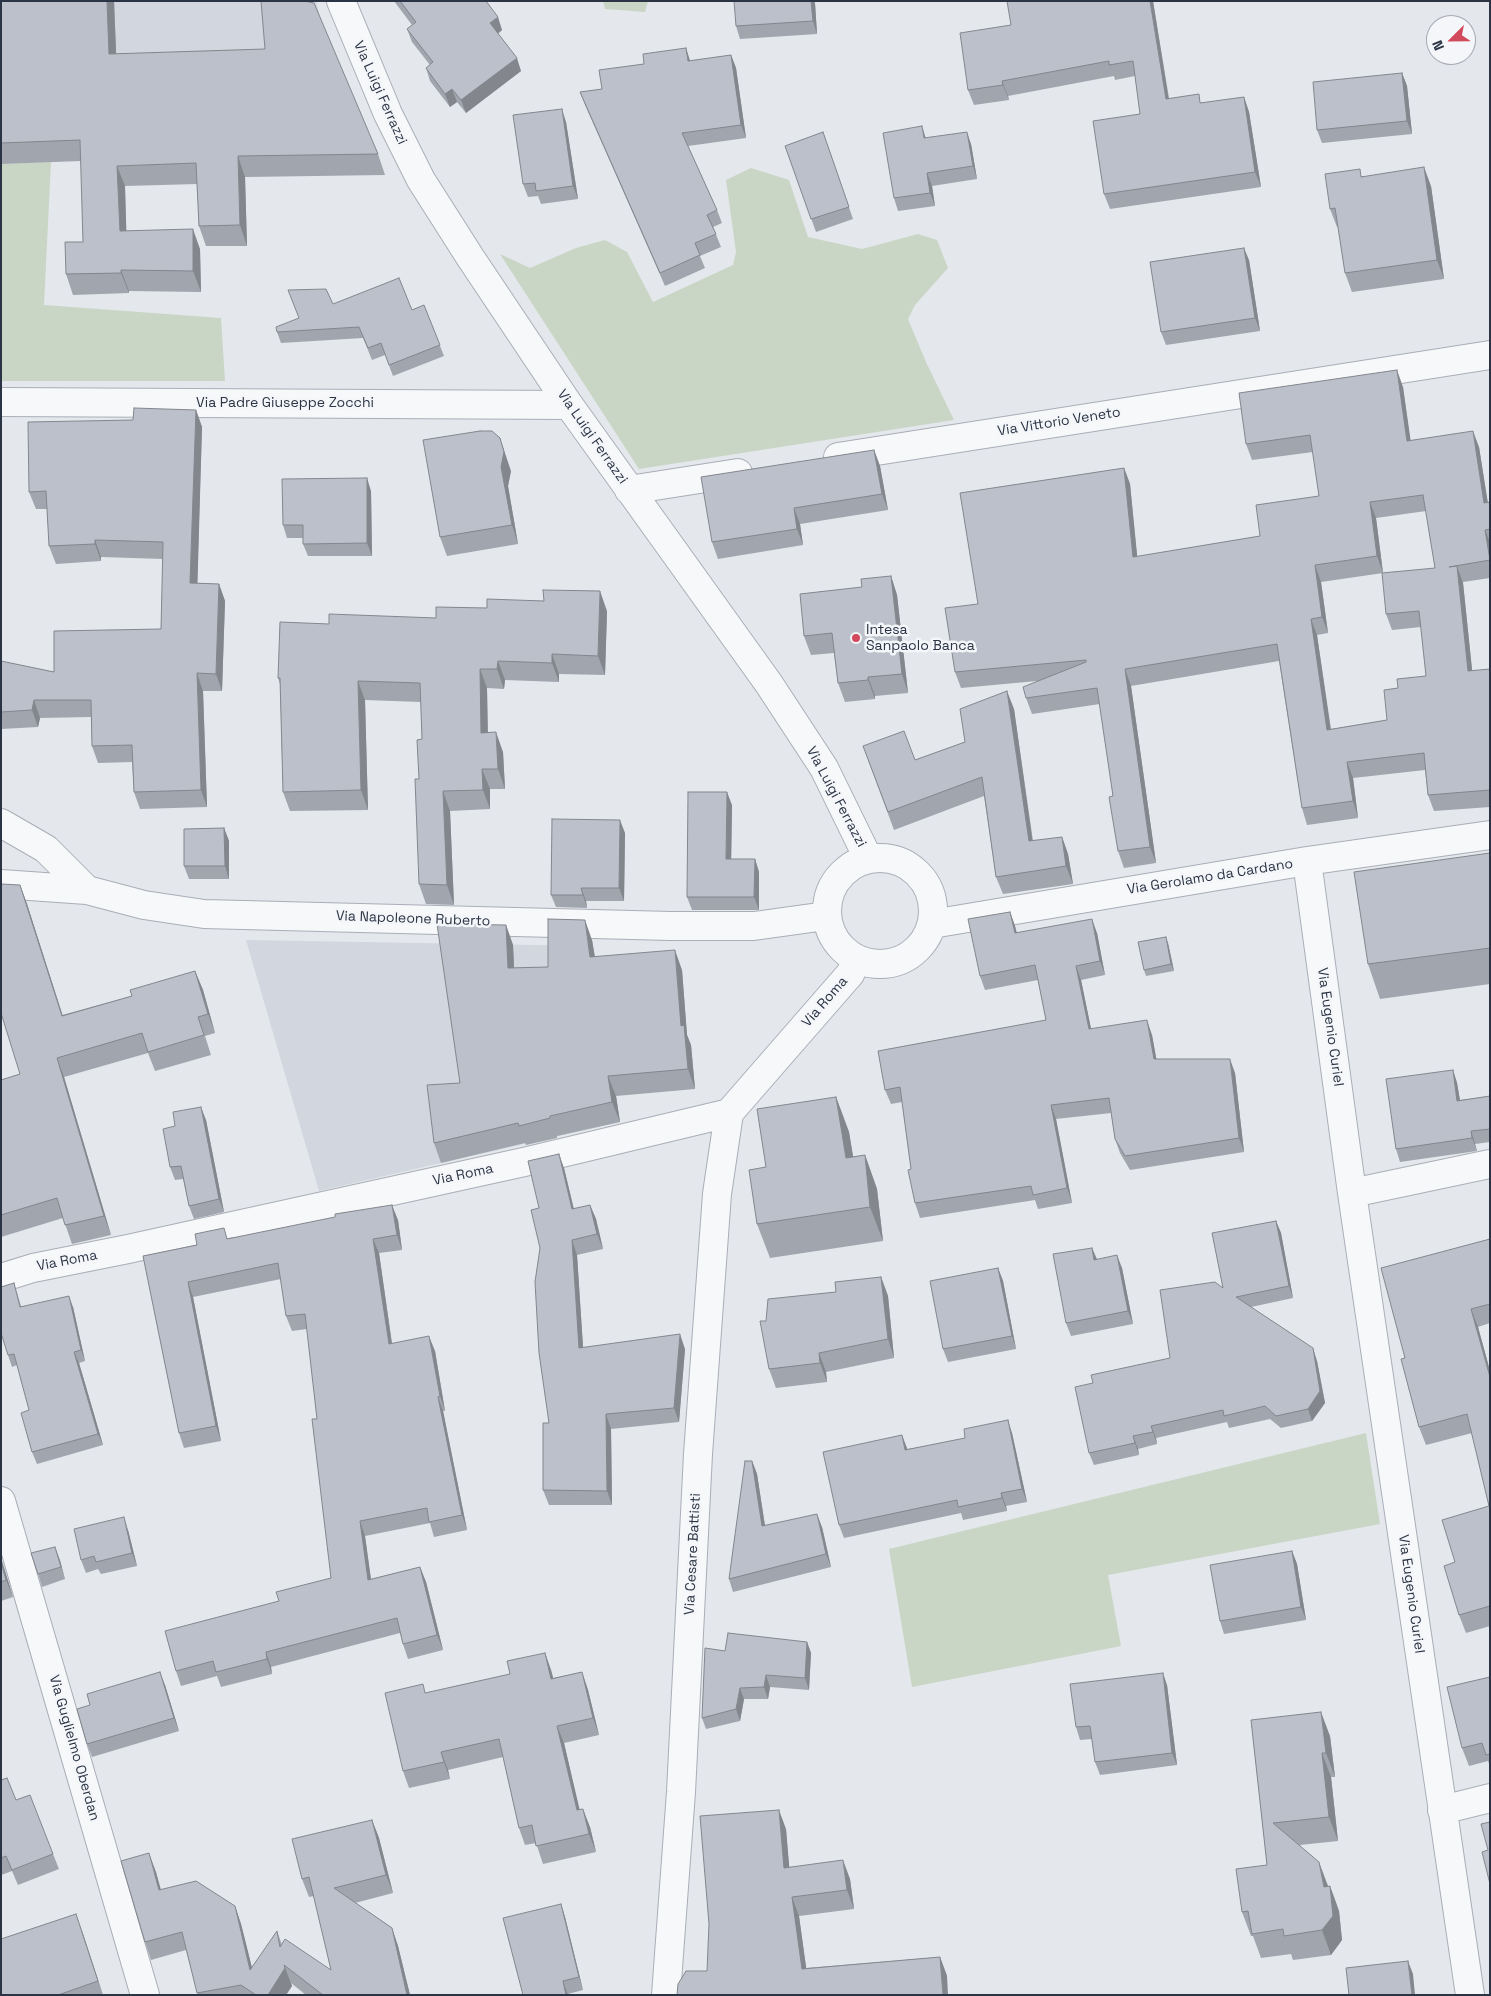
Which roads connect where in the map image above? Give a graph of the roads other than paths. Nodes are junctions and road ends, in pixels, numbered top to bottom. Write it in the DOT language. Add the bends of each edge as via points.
graph roads {
  1 [pos="341,1"];
  2 [pos="1490,355"];
  3 [pos="1,402"];
  4 [pos="570,404"];
  5 [pos="814,461"];
  6 [pos="766,468"];
  7 [pos="629,490"];
  8 [pos="1,823"];
  9 [pos="1490,835"];
  10 [pos="868,858"];
  11 [pos="1308,861"];
  12 [pos="1,884"];
  13 [pos="86,890"];
  14 [pos="826,916"];
  15 [pos="932,924"];
  16 [pos="857,960"];
  17 [pos="728,1113"];
  18 [pos="1490,1164"];
  19 [pos="1352,1193"];
  20 [pos="1,1278"];
  21 [pos="1,1501"];
  22 [pos="1490,1798"];
  23 [pos="1442,1810"];
  24 [pos="145,1995"];
  25 [pos="666,1995"];
  26 [pos="1470,1995"];
  1 -- 4 [label="street, Via Luigi Ferrazzi" via="388,114 422,180"];
  2 -- 5 [label="street, Via Vittorio Veneto"];
  3 -- 4 [label="street, Via Padre Giuseppe Zocchi"];
  4 -- 7 [label="street, Via Luigi Ferrazzi"];
  6 -- 7 [label="street"];
  7 -- 10 [label="street, Via Luigi Ferrazzi" via="769,684 819,761"];
  8 -- 13 [label="street" via="46,849"];
  9 -- 11 [label="street, Via Gerolamo da Cardano"];
  10 -- 14 [label="street" via="854,863 832,886"];
  10 -- 15 [label="street" via="887,857 904,863 918,874 928,888 933,906"];
  11 -- 15 [label="street, Via Gerolamo da Cardano"];
  11 -- 19 [label="street, Via Eugenio Curiel"];
  12 -- 13 [label="street, Via Napoleone Ruberto"];
  13 -- 14 [label="street, Via Napoleone Ruberto" via="144,905 214,914 671,926 754,926"];
  14 -- 16 [label="street" via="831,934 842,949"];
  15 -- 16 [label="street" via="916,950 903,959 888,964"];
  16 -- 17 [label="street, Via Roma" via="850,974"];
  17 -- 20 [label="street, Via Roma" via="524,1162 33,1268"];
  17 -- 25 [label="street, Via Cesare Battisti" via="717,1194 701,1415 681,1792"];
  18 -- 19 [label="street"];
  19 -- 23 [label="street, Via Eugenio Curiel"];
  21 -- 24 [label="street, Via Guglielmo Oberdan"];
  22 -- 23 [label="street"];
  23 -- 26 [label="street, Via Eugenio Curiel"];
}
